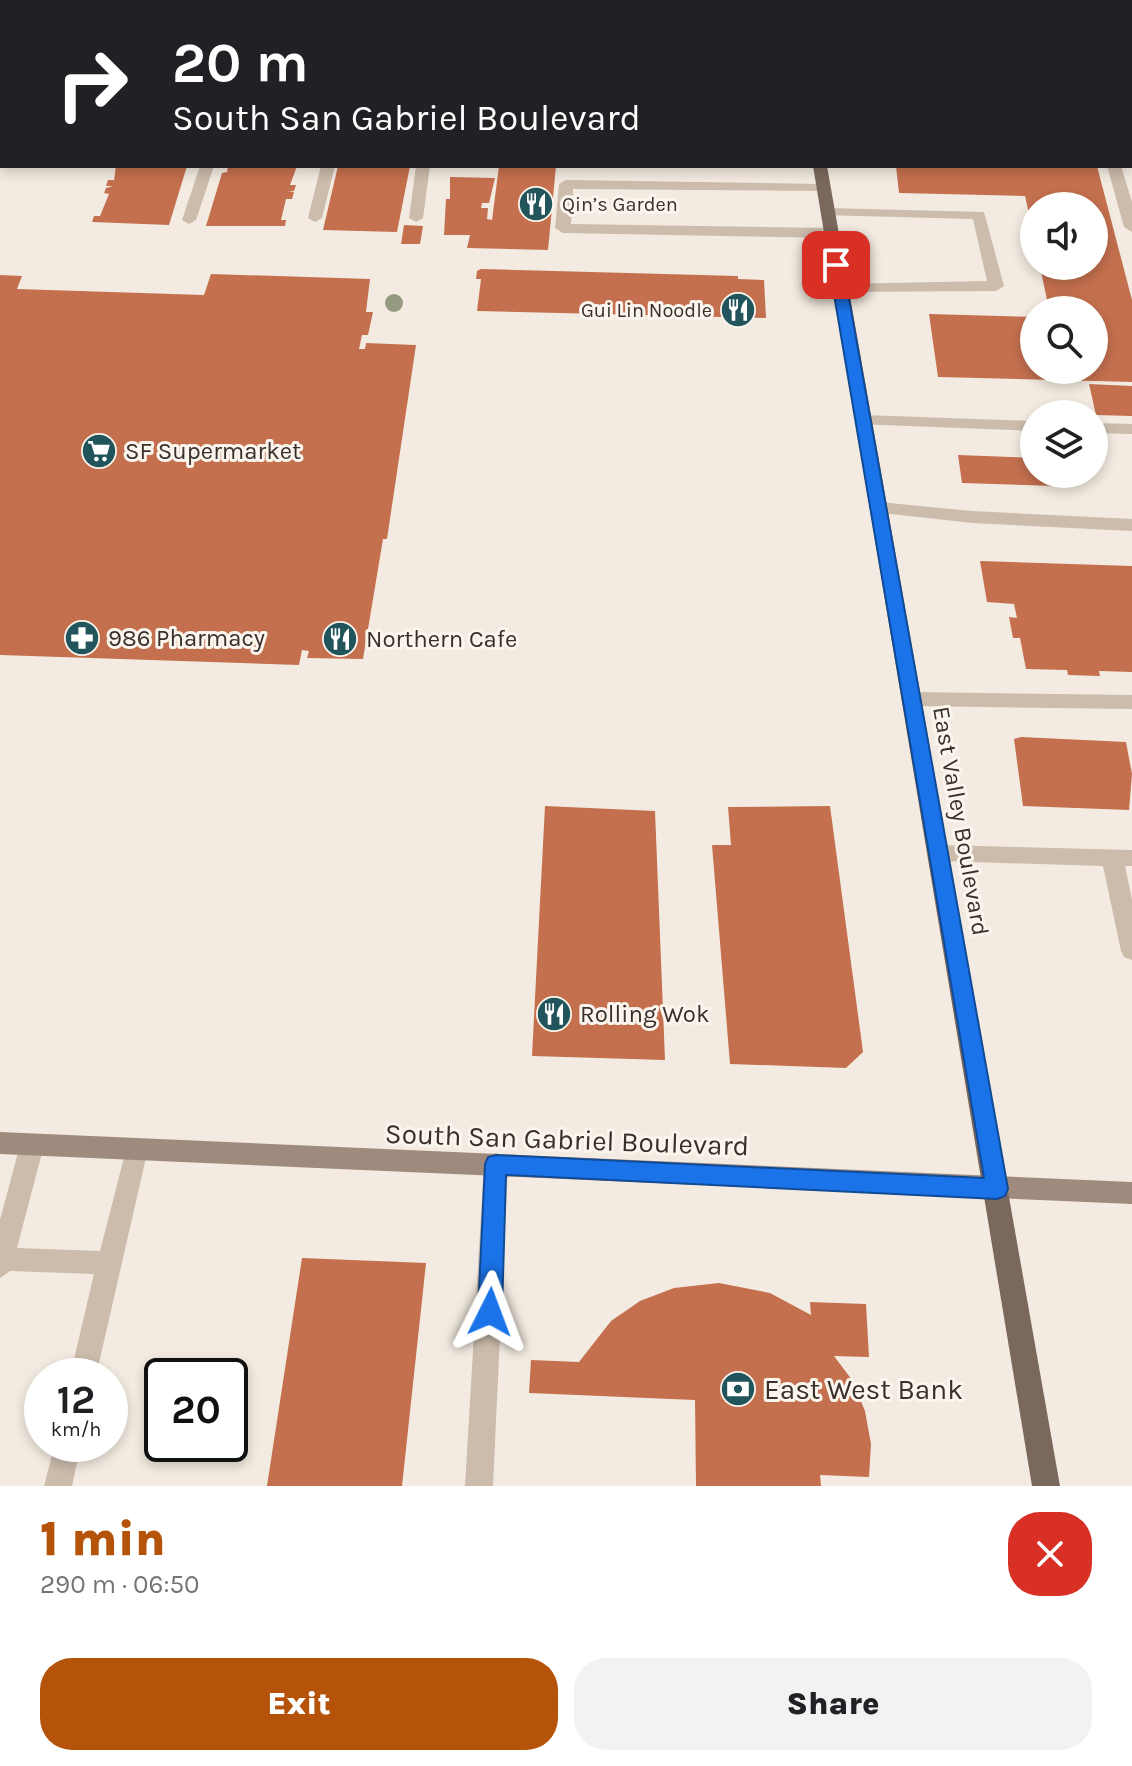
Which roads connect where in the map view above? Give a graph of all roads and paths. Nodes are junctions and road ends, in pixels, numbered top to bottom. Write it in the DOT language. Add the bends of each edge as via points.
graph roads {
  1 [pos="206,168"];
  2 [pos="328,168"];
  3 [pos="423,168"];
  4 [pos="820,168"];
  5 [pos="1115,168"];
  6 [pos="823,188"];
  7 [pos="827,212"];
  8 [pos="315,218"];
  9 [pos="416,218"];
  10 [pos="189,220"];
  11 [pos="1132,227"];
  12 [pos="831,233"];
  13 [pos="840,289"];
  14 [pos="863,420"];
  15 [pos="1020,426"];
  16 [pos="1108,428"];
  17 [pos="1132,429"];
  18 [pos="879,508"];
  19 [pos="1132,525"];
  20 [pos="911,699"];
  21 [pos="1132,702"];
  22 [pos="938,853"];
  23 [pos="1122,858"];
  24 [pos="1132,951"];
  25 [pos="0,1143"];
  26 [pos="32,1145"];
  27 [pos="136,1149"];
  28 [pos="496,1164"];
  29 [pos="997,1189"];
  30 [pos="1132,1193"];
  31 [pos="1,1262"];
  32 [pos="110,1263"];
  33 [pos="87,1358"];
  34 [pos="64,1462"];
  35 [pos="58,1486"];
  36 [pos="479,1486"];
  37 [pos="1046,1486"];
  1 -- 10 [label="lane"];
  2 -- 8 [label="lane"];
  3 -- 9 [label="lane"];
  4 -- 6 [label="main road, East Valley Boulevard"];
  5 -- 11 [label="lane"];
  6 -- 7 [label="main road, East Valley Boulevard"];
  6 -- 12 [label="lane" via="566,184 563,228"];
  7 -- 12 [label="main road, East Valley Boulevard"];
  7 -- 13 [label="lane" via="979,215 996,286"];
  12 -- 13 [label="main road, East Valley Boulevard"];
  13 -- 14 [label="main road, East Valley Boulevard"];
  14 -- 15 [label="lane"];
  14 -- 18 [label="main road, East Valley Boulevard"];
  16 -- 17 [label="lane"];
  18 -- 19 [label="lane"];
  18 -- 20 [label="main road, East Valley Boulevard"];
  20 -- 21 [label="lane"];
  20 -- 22 [label="main road, East Valley Boulevard"];
  22 -- 23 [label="lane"];
  22 -- 29 [label="main road, East Valley Boulevard"];
  23 -- 24 [label="lane"];
  25 -- 26 [label="main road, South San Gabriel Boulevard"];
  26 -- 27 [label="main road, South San Gabriel Boulevard"];
  26 -- 31 [label="lane"];
  27 -- 28 [label="main road, South San Gabriel Boulevard"];
  27 -- 32 [label="lane"];
  28 -- 29 [label="main road, South San Gabriel Boulevard"];
  28 -- 36 [label="lane"];
  29 -- 30 [label="main road, South San Gabriel Boulevard"];
  29 -- 37 [label="main road, East Valley Boulevard"];
  31 -- 32 [label="lane"];
  32 -- 33 [label="lane"];
  34 -- 35 [label="lane"];
}
